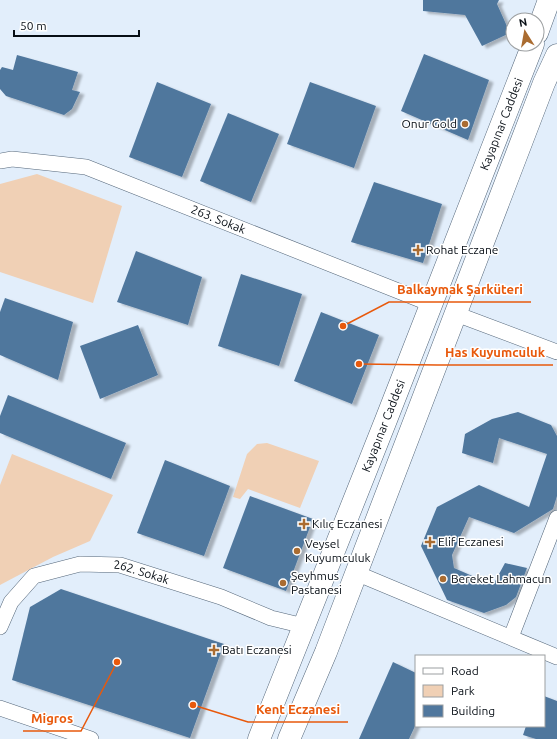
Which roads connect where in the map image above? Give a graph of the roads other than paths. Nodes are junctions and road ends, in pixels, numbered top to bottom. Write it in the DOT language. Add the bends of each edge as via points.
graph roads {
  1 [pos="549,0"];
  2 [pos="545,12"];
  3 [pos="530,52"];
  4 [pos="557,55"];
  5 [pos="0,161"];
  6 [pos="431,304"];
  7 [pos="456,314"];
  8 [pos="557,352"];
  9 [pos="557,518"];
  10 [pos="356,573"];
  11 [pos="304,626"];
  12 [pos="0,627"];
  13 [pos="511,637"];
  14 [pos="557,657"];
  15 [pos="0,708"];
  16 [pos="91,739"];
  17 [pos="259,739"];
  18 [pos="289,739"];
  1 -- 2 [label="main road"];
  3 -- 6 [label="main road, Kayapınar Caddesi"];
  4 -- 7 [label="main road, Kayapınar Caddesi"];
  5 -- 6 [label="street, 263. Sokak" via="12,159 86,167"];
  6 -- 11 [label="main road, Kayapınar Caddesi"];
  7 -- 8 [label="street"];
  7 -- 10 [label="main road, Kayapınar Caddesi"];
  9 -- 13 [label="street"];
  10 -- 13 [label="street"];
  10 -- 18 [label="main road, Kayapınar Caddesi"];
  11 -- 12 [label="street, 262. Sokak" via="271,618 221,597 120,565 80,564 34,576 11,602"];
  11 -- 17 [label="main road, Kayapınar Caddesi"];
  13 -- 14 [label="street"];
  15 -- 16 [label="street"];
}
